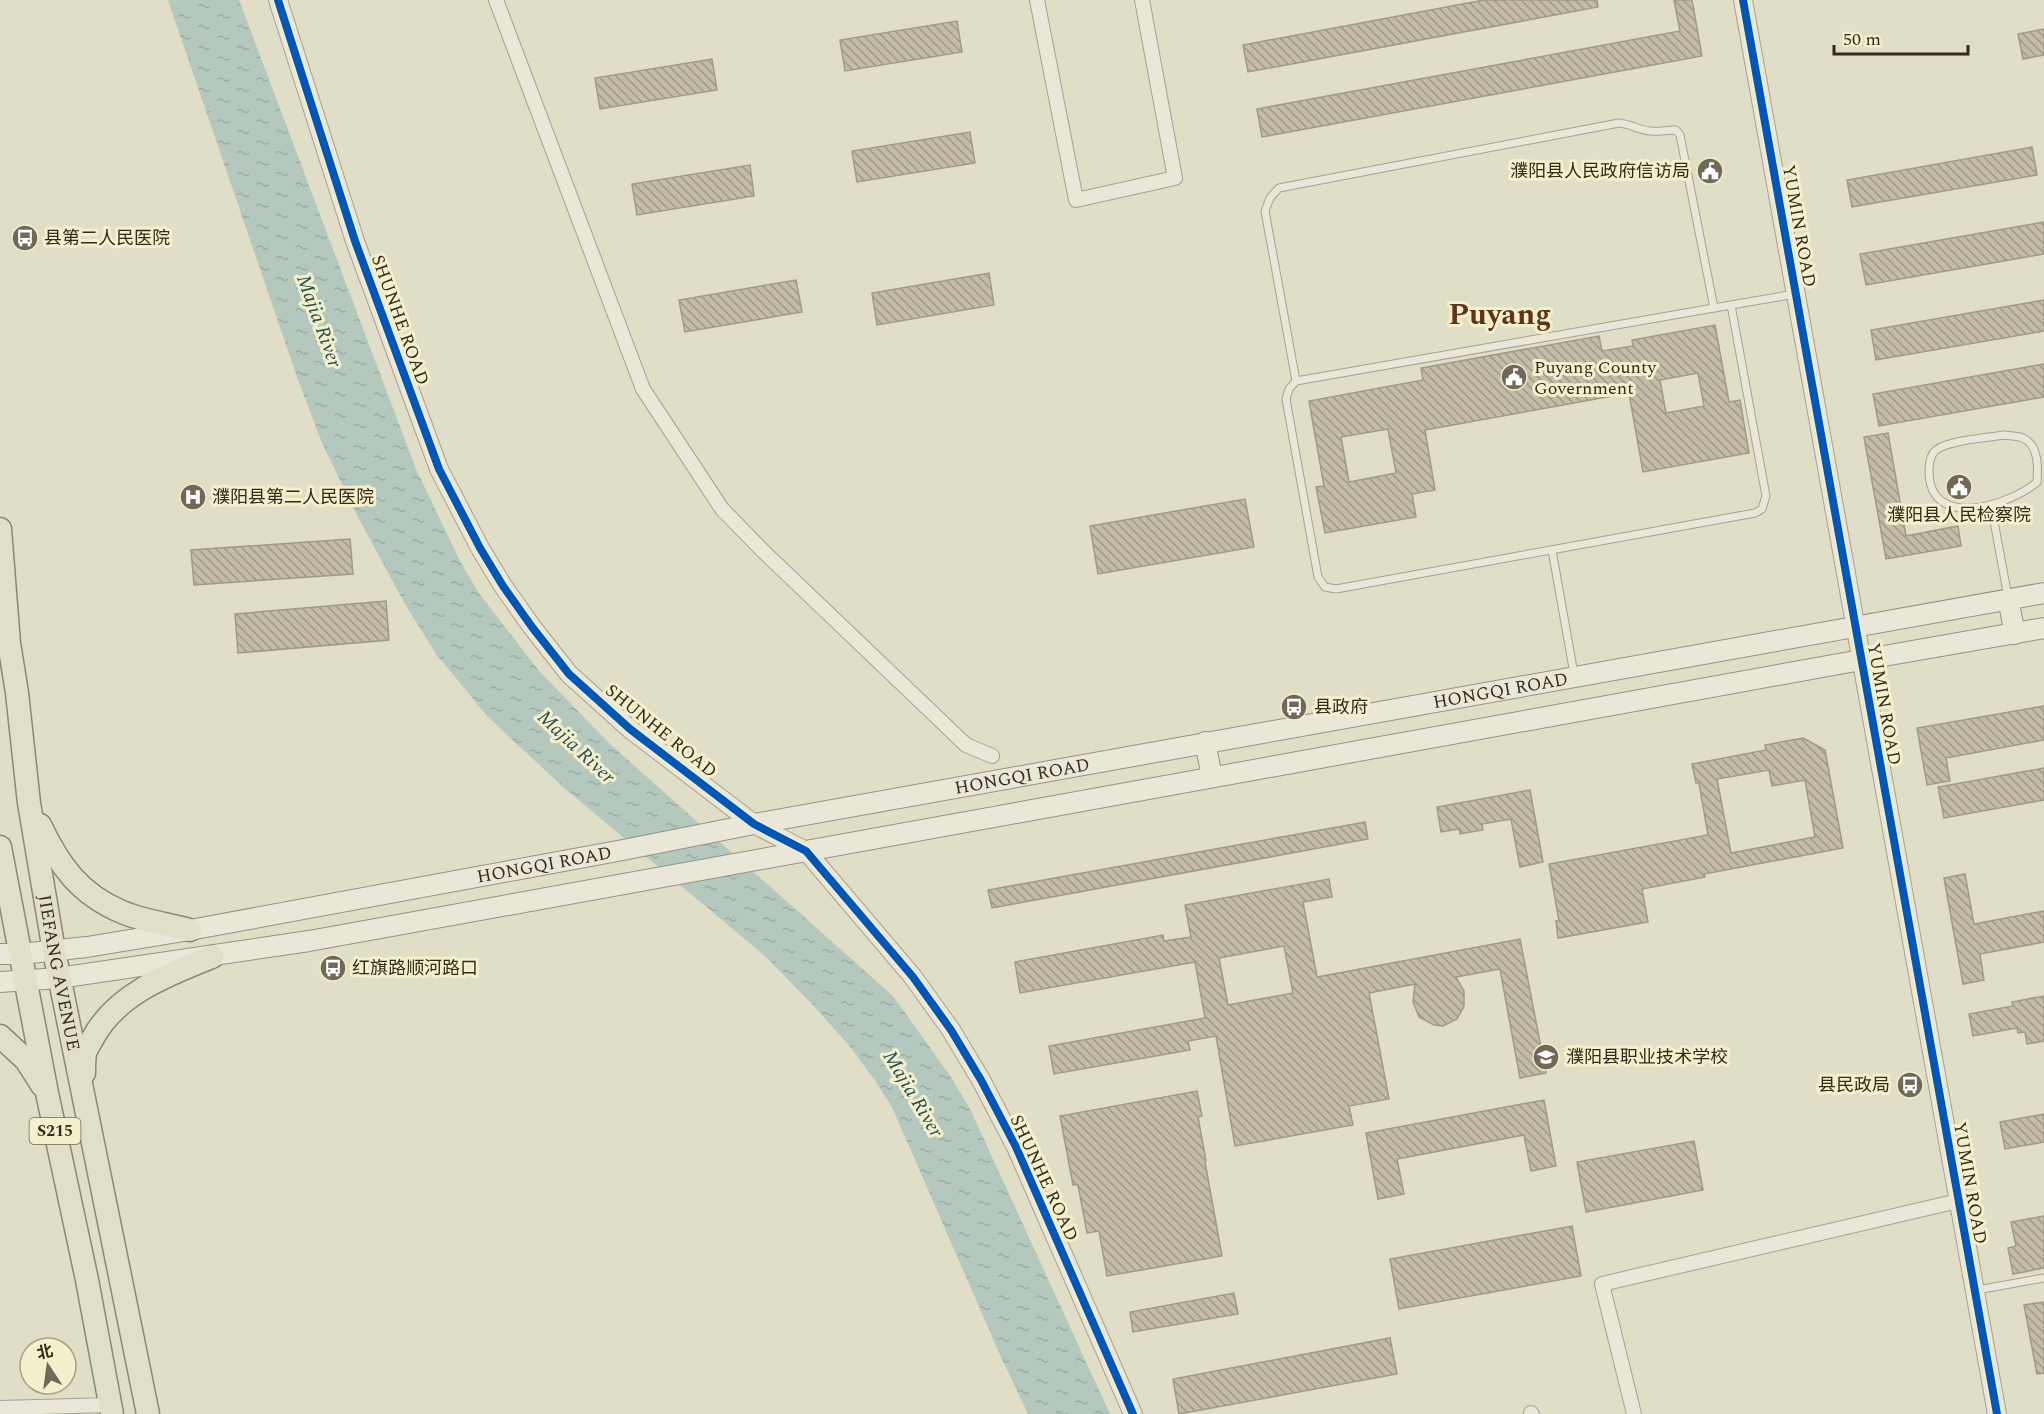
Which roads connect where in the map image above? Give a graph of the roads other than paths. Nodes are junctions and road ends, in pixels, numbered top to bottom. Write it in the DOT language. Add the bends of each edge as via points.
graph roads {
  1 [pos="279,0"];
  2 [pos="496,0"];
  3 [pos="1037,0"];
  4 [pos="1142,0"];
  5 [pos="1743,0"];
  6 [pos="1796,294"];
  7 [pos="1731,305"];
  8 [pos="1714,308"];
  9 [pos="1296,381"];
  10 [pos="1991,505"];
  11 [pos="0,529"];
  12 [pos="1552,550"];
  13 [pos="2044,593"];
  14 [pos="2008,599"];
  15 [pos="1855,627"];
  16 [pos="2044,628"];
  17 [pos="2015,634"];
  18 [pos="1861,660"];
  19 [pos="1575,677"];
  20 [pos="1205,742"];
  21 [pos="992,756"];
  22 [pos="1212,777"];
  23 [pos="28,803"];
  24 [pos="754,824"];
  25 [pos="0,847"];
  26 [pos="806,851"];
  27 [pos="190,930"];
  28 [pos="54,951"];
  29 [pos="10,954"];
  30 [pos="212,957"];
  31 [pos="59,978"];
  32 [pos="26,980"];
  33 [pos="0,982"];
  34 [pos="0,1036"];
  35 [pos="83,1089"];
  36 [pos="47,1093"];
  37 [pos="1959,1201"];
  38 [pos="2044,1278"];
  39 [pos="1975,1291"];
  40 [pos="0,1408"];
  41 [pos="111,1410"];
  42 [pos="148,1414"];
  43 [pos="1133,1414"];
  44 [pos="1634,1414"];
  45 [pos="1997,1414"];
  1 -- 24 [label="street, SHUNHE ROAD" via="385,325 440,468 480,548 503,586 569,674 630,729"];
  2 -- 21 [label="street" via="643,389 722,509 966,745"];
  3 -- 4 [label="street" via="1076,200 1175,178"];
  5 -- 6 [label="street, YUMIN ROAD"];
  6 -- 7 [label="lane"];
  6 -- 15 [label="street, YUMIN ROAD"];
  7 -- 8 [label="lane"];
  7 -- 12 [label="lane" via="1766,496 1762,509"];
  8 -- 9 [label="lane"];
  8 -- 9 [label="lane" via="1680,135 1676,130 1652,131 1619,123 1279,188 1265,211"];
  9 -- 12 [label="lane" via="1286,399 1318,577 1325,587 1336,589"];
  10 -- 10 [label="lane" via="1960,509 1935,496 1929,482 1929,462 1935,451 2004,435 2024,438 2039,462 2037,482 2016,497"];
  10 -- 14 [label="lane"];
  11 -- 23 [label="main road, JIEFANG AVENUE / S215"];
  12 -- 19 [label="lane"];
  13 -- 14 [label="main road, HONGQI ROAD"];
  14 -- 15 [label="main road, HONGQI ROAD"];
  14 -- 17 [label="main road"];
  15 -- 18 [label="street, YUMIN ROAD"];
  15 -- 19 [label="main road, HONGQI ROAD"];
  16 -- 17 [label="main road, HONGQI ROAD"];
  17 -- 18 [label="main road, HONGQI ROAD"];
  18 -- 22 [label="main road, HONGQI ROAD"];
  18 -- 37 [label="street, YUMIN ROAD"];
  19 -- 20 [label="main road, HONGQI ROAD"];
  20 -- 22 [label="main road"];
  20 -- 24 [label="main road, HONGQI ROAD"];
  22 -- 26 [label="main road, HONGQI ROAD"];
  23 -- 27 [label="main road" via="55,856 72,879 97,899 123,913"];
  23 -- 28 [label="main road, JIEFANG AVENUE / S215"];
  24 -- 26 [label="street, SHUNHE ROAD"];
  24 -- 27 [label="main road, HONGQI ROAD"];
  25 -- 29 [label="main road, JIEFANG AVENUE / S215"];
  26 -- 30 [label="main road, HONGQI ROAD"];
  26 -- 43 [label="street, SHUNHE ROAD" via="913,977 981,1080 1016,1147"];
  27 -- 28 [label="main road, HONGQI ROAD"];
  28 -- 29 [label="main road, HONGQI ROAD"];
  28 -- 31 [label="main road, JIEFANG AVENUE / S215"];
  29 -- 32 [label="main road, JIEFANG AVENUE / S215"];
  30 -- 31 [label="main road, HONGQI ROAD"];
  30 -- 35 [label="main road" via="173,972 118,1007 98,1029 85,1053"];
  31 -- 32 [label="main road, HONGQI ROAD"];
  31 -- 35 [label="main road, JIEFANG AVENUE / S215"];
  32 -- 33 [label="main road, HONGQI ROAD"];
  32 -- 36 [label="main road, JIEFANG AVENUE / S215"];
  34 -- 36 [label="main road" via="26,1060"];
  35 -- 42 [label="main road, JIEFANG AVENUE / S215"];
  36 -- 41 [label="main road, JIEFANG AVENUE / S215"];
  37 -- 39 [label="street, YUMIN ROAD"];
  37 -- 44 [label="street" via="1602,1284"];
  38 -- 39 [label="lane"];
  39 -- 45 [label="street, YUMIN ROAD"];
  40 -- 41 [label="street"];
}
